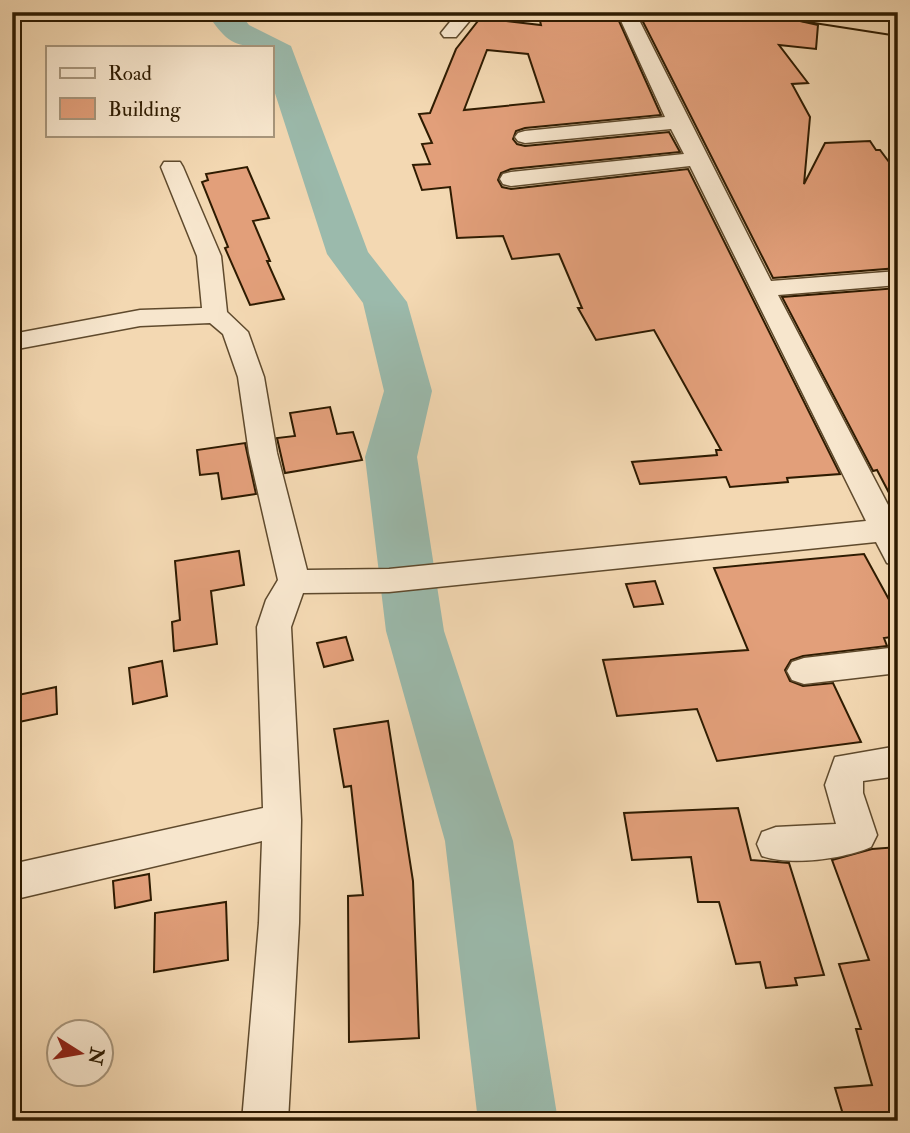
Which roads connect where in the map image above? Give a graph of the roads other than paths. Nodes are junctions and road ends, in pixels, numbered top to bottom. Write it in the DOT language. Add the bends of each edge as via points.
graph roads {
  1 [pos="468,12"];
  2 [pos="626,12"];
  3 [pos="795,12"];
  4 [pos="845,16"];
  5 [pos="898,28"];
  6 [pos="450,33"];
  7 [pos="674,114"];
  8 [pos="522,128"];
  9 [pos="697,159"];
  10 [pos="172,167"];
  11 [pos="511,179"];
  12 [pos="898,278"];
  13 [pos="764,289"];
  14 [pos="215,315"];
  15 [pos="12,342"];
  16 [pos="892,543"];
  17 [pos="294,580"];
  18 [pos="898,660"];
  19 [pos="804,671"];
  20 [pos="898,761"];
  21 [pos="282,820"];
  22 [pos="776,844"];
  23 [pos="12,882"];
  24 [pos="265,1121"];
  1 -- 6 [label="street"];
  2 -- 7 [label="street"];
  3 -- 4 [label="highway"];
  4 -- 5 [label="highway"];
  7 -- 8 [label="street"];
  7 -- 9 [label="street"];
  9 -- 11 [label="street"];
  9 -- 13 [label="street"];
  10 -- 14 [label="street" via="209,256"];
  12 -- 13 [label="street"];
  13 -- 16 [label="street"];
  14 -- 15 [label="street" via="140,318"];
  14 -- 17 [label="street" via="235,332 251,377 263,453"];
  16 -- 17 [label="street" via="331,583"];
  17 -- 21 [label="street" via="274,627"];
  18 -- 19 [label="street"];
  20 -- 22 [label="street" via="848,768 842,780 843,794 858,835 846,840"];
  21 -- 23 [label="street"];
  21 -- 24 [label="street"];
}
